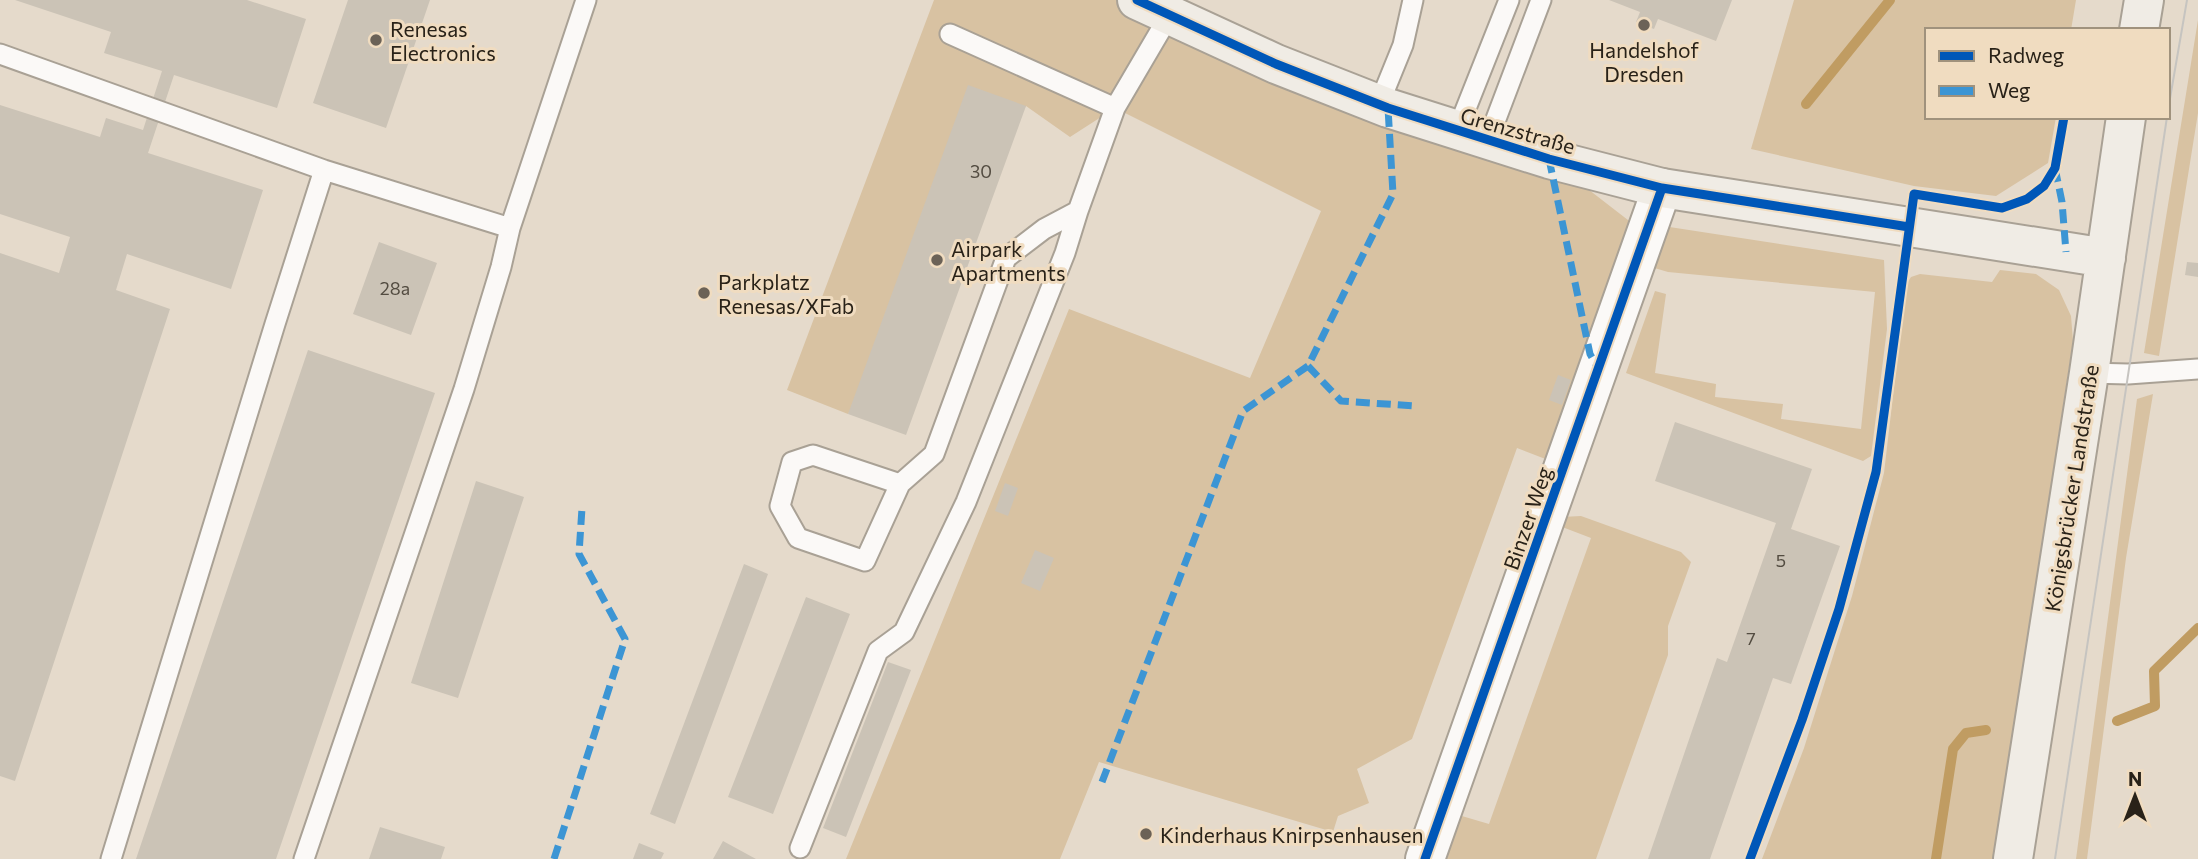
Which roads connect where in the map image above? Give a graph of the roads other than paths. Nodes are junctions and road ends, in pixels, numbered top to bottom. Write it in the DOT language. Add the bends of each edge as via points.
graph roads {
  1 [pos="586,0"];
  2 [pos="1413,0"];
  3 [pos="1509,0"];
  4 [pos="1541,0"];
  5 [pos="2144,0"];
  6 [pos="1147,4"];
  7 [pos="2139,28"];
  8 [pos="950,34"];
  9 [pos="0,54"];
  10 [pos="1379,104"];
  11 [pos="1115,108"];
  12 [pos="2126,119"];
  13 [pos="1472,136"];
  14 [pos="324,170"];
  15 [pos="1661,188"];
  16 [pos="1078,211"];
  17 [pos="510,228"];
  18 [pos="2106,258"];
  19 [pos="2198,369"];
  20 [pos="2089,373"];
  21 [pos="900,484"];
  22 [pos="800,848"];
  23 [pos="111,859"];
  24 [pos="304,859"];
  25 [pos="1425,859"];
  26 [pos="2013,859"];
  1 -- 17 [label="lane"];
  2 -- 10 [label="lane" via="1403,45"];
  3 -- 13 [label="lane"];
  4 -- 13 [label="lane"];
  5 -- 7 [label="main road"];
  6 -- 10 [label="main road, Grenzstraße" via="1276,64"];
  6 -- 11 [label="lane"];
  8 -- 11 [label="lane"];
  9 -- 14 [label="lane"];
  10 -- 13 [label="main road, Grenzstraße"];
  11 -- 16 [label="lane"];
  12 -- 18 [label="main road, Königsbrücker Landstraße"];
  13 -- 15 [label="main road, Grenzstraße"];
  14 -- 17 [label="lane"];
  14 -- 23 [label="lane"];
  15 -- 18 [label="main road, Grenzstraße"];
  15 -- 25 [label="street, Binzer Weg"];
  16 -- 21 [label="lane" via="1044,229 1006,258 934,454"];
  16 -- 22 [label="lane" via="966,502 904,632 878,651"];
  17 -- 24 [label="lane" via="464,389"];
  18 -- 20 [label="main road, Königsbrücker Landstraße"];
  19 -- 20 [label="lane"];
  20 -- 26 [label="main road, Königsbrücker Landstraße"];
  21 -- 21 [label="lane" via="813,455 792,461 780,506 798,538 865,561"];
}
